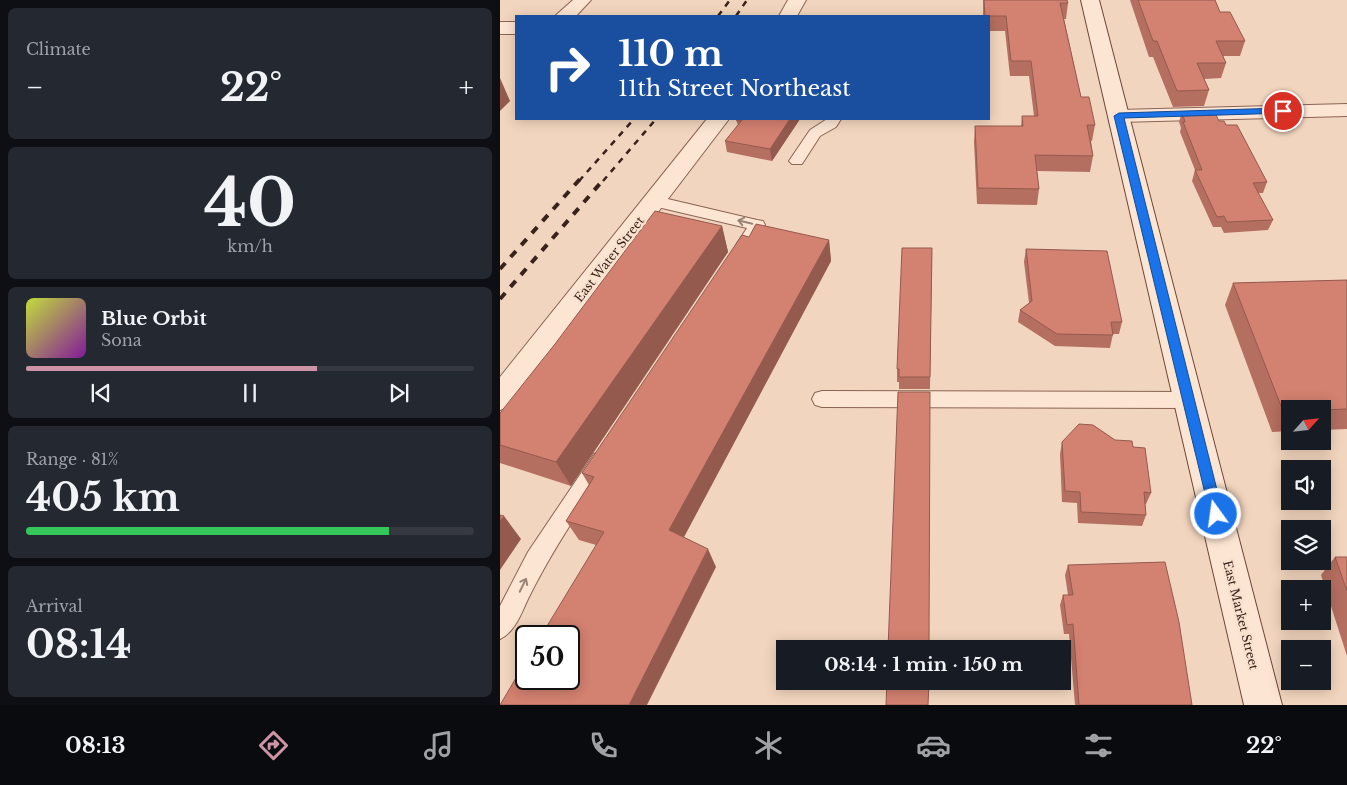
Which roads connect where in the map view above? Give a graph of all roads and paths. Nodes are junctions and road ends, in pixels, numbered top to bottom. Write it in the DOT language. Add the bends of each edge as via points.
graph roads {
  1 [pos="582,0"];
  2 [pos="797,0"];
  3 [pos="1090,0"];
  4 [pos="566,15"];
  5 [pos="789,15"];
  6 [pos="500,28"];
  7 [pos="515,28"];
  8 [pos="1347,110"];
  9 [pos="1119,116"];
  10 [pos="717,120"];
  11 [pos="833,120"];
  12 [pos="797,161"];
  13 [pos="655,201"];
  14 [pos="736,257"];
  15 [pos="500,398"];
  16 [pos="822,399"];
  17 [pos="1188,400"];
  18 [pos="611,445"];
  19 [pos="500,627"];
  20 [pos="1263,705"];
  1 -- 4 [label="main road"];
  2 -- 5 [label="main road"];
  3 -- 9 [label="main road, East Market Street"];
  6 -- 7 [label="main road"];
  8 -- 9 [label="main road"];
  9 -- 17 [label="main road, East Market Street"];
  10 -- 13 [label="main road, East Water Street"];
  11 -- 12 [label="lane" via="815,133"];
  14 -- 13 [label="lane, one-way" via="757,225"];
  13 -- 15 [label="main road, East Water Street"];
  16 -- 17 [label="lane"];
  17 -- 20 [label="main road, East Market Street"];
  19 -- 18 [label="lane, one-way" via="536,559"];
}
